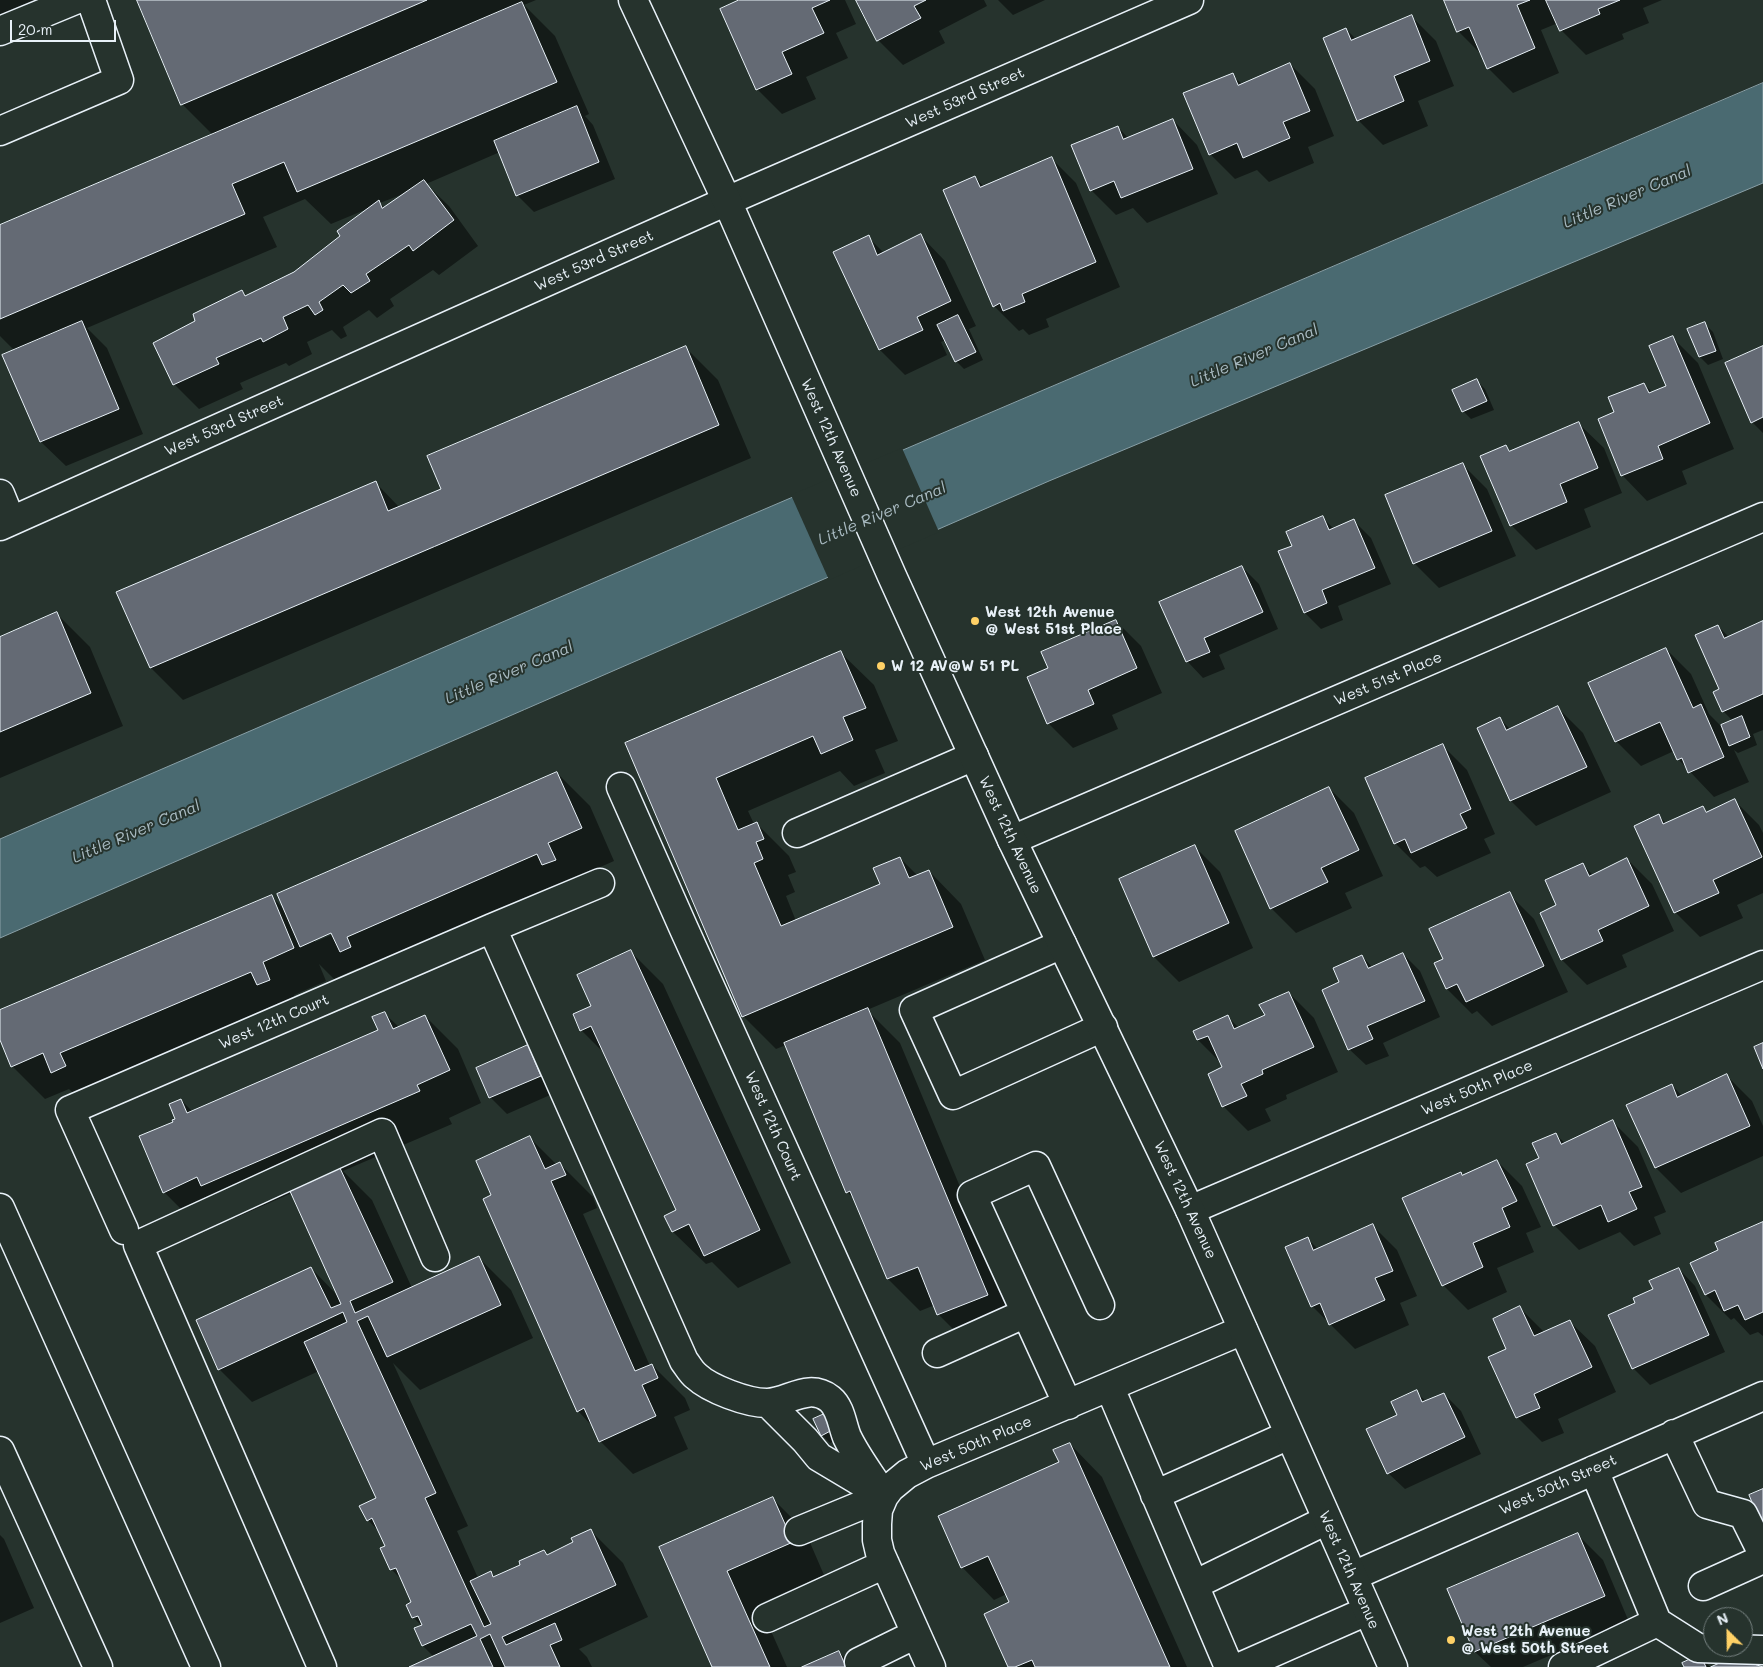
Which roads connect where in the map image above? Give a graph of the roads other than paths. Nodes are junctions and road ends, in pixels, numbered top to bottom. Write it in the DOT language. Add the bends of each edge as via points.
graph roads {
  1 [pos="75,0"];
  2 [pos="91,0"];
  3 [pos="633,0"];
  4 [pos="1189,0"];
  5 [pos="0,31"];
  6 [pos="0,131"];
  7 [pos="727,202"];
  8 [pos="0,494"];
  9 [pos="1763,517"];
  10 [pos="6,523"];
  11 [pos="974,756"];
  12 [pos="621,787"];
  13 [pos="797,833"];
  14 [pos="1012,840"];
  15 [pos="600,883"];
  16 [pos="492,928"];
  17 [pos="1062,944"];
  18 [pos="1763,965"];
  19 [pos="1103,1027"];
  20 [pos="0,1208"];
  21 [pos="1190,1210"];
  22 [pos="124,1230"];
  23 [pos="434,1257"];
  24 [pos="1100,1304"];
  25 [pos="1026,1313"];
  26 [pos="1243,1330"];
  27 [pos="937,1353"];
  28 [pos="1110,1388"];
  29 [pos="1763,1396"];
  30 [pos="768,1403"];
  31 [pos="1068,1405"];
  32 [pos="1674,1434"];
  33 [pos="1289,1435"];
  34 [pos="0,1451"];
  35 [pos="926,1464"];
  36 [pos="1594,1470"];
  37 [pos="1155,1495"];
  38 [pos="884,1496"];
  39 [pos="1327,1520"];
  40 [pos="799,1531"];
  41 [pos="1763,1554"];
  42 [pos="1763,1559"];
  43 [pos="885,1564"];
  44 [pos="1353,1576"];
  45 [pos="1194,1585"];
  46 [pos="1703,1586"];
  47 [pos="1367,1611"];
  48 [pos="767,1618"];
  49 [pos="1657,1622"];
  50 [pos="916,1634"];
  51 [pos="1763,1650"];
  52 [pos="859,1662"];
  53 [pos="98,1667"];
  54 [pos="206,1667"];
  55 [pos="322,1667"];
  56 [pos="931,1667"];
  57 [pos="1228,1667"];
  58 [pos="1240,1667"];
  59 [pos="1392,1667"];
  60 [pos="1563,1667"];
  1 -- 5 [label="street"];
  2 -- 6 [label="street" via="119,80"];
  3 -- 7 [label="street, West 12th Avenue"];
  4 -- 7 [label="street, West 53rd Street"];
  7 -- 10 [label="street, West 53rd Street"];
  7 -- 11 [label="street, West 12th Avenue"];
  8 -- 10 [label="street"];
  9 -- 14 [label="street, West 51st Place"];
  11 -- 13 [label="street"];
  11 -- 14 [label="street, West 12th Avenue"];
  12 -- 35 [label="street, West 12th Court"];
  14 -- 17 [label="street, West 12th Avenue"];
  15 -- 16 [label="street, West 12th Court"];
  16 -- 22 [label="street, West 12th Court" via="70,1110"];
  16 -- 30 [label="street" via="684,1361 695,1376 714,1389"];
  17 -- 19 [label="street, West 12th Avenue"];
  17 -- 19 [label="street" via="914,1010 953,1095"];
  18 -- 21 [label="street, West 50th Place"];
  19 -- 21 [label="street, West 12th Avenue"];
  20 -- 54 [label="street"];
  21 -- 26 [label="street, West 12th Avenue"];
  23 -- 55 [label="street" via="382,1133 138,1245"];
  24 -- 25 [label="street" via="1036,1166 972,1195"];
  25 -- 27 [label="street"];
  25 -- 31 [label="street"];
  26 -- 28 [label="street, West 50th Place"];
  26 -- 33 [label="street, West 12th Avenue"];
  28 -- 31 [label="street, West 50th Place"];
  28 -- 37 [label="street"];
  29 -- 32 [label="street, West 50th Street"];
  30 -- 38 [label="street" via="819,1457"];
  30 -- 38 [label="street" via="805,1393 830,1399 847,1437"];
  31 -- 35 [label="street, West 50th Place"];
  32 -- 36 [label="street, West 50th Street"];
  32 -- 41 [label="street" via="1708,1504 1743,1514"];
  33 -- 37 [label="street"];
  33 -- 39 [label="street, West 12th Avenue"];
  34 -- 53 [label="street"];
  35 -- 38 [label="street, West 50th Place" via="898,1481"];
  36 -- 44 [label="street, West 50th Street"];
  36 -- 49 [label="street"];
  37 -- 45 [label="street"];
  38 -- 40 [label="street"];
  38 -- 43 [label="street" via="878,1510 877,1540"];
  39 -- 44 [label="street, West 12th Avenue"];
  39 -- 45 [label="street"];
  42 -- 46 [label="street"];
  43 -- 48 [label="street"];
  43 -- 50 [label="street"];
  44 -- 47 [label="street, West 12th Avenue"];
  45 -- 57 [label="street"];
  47 -- 58 [label="street"];
  47 -- 59 [label="street, West 12th Avenue"];
  49 -- 51 [label="street" via="1698,1648"];
  49 -- 60 [label="street"];
  50 -- 52 [label="street"];
  50 -- 56 [label="street"];
}
